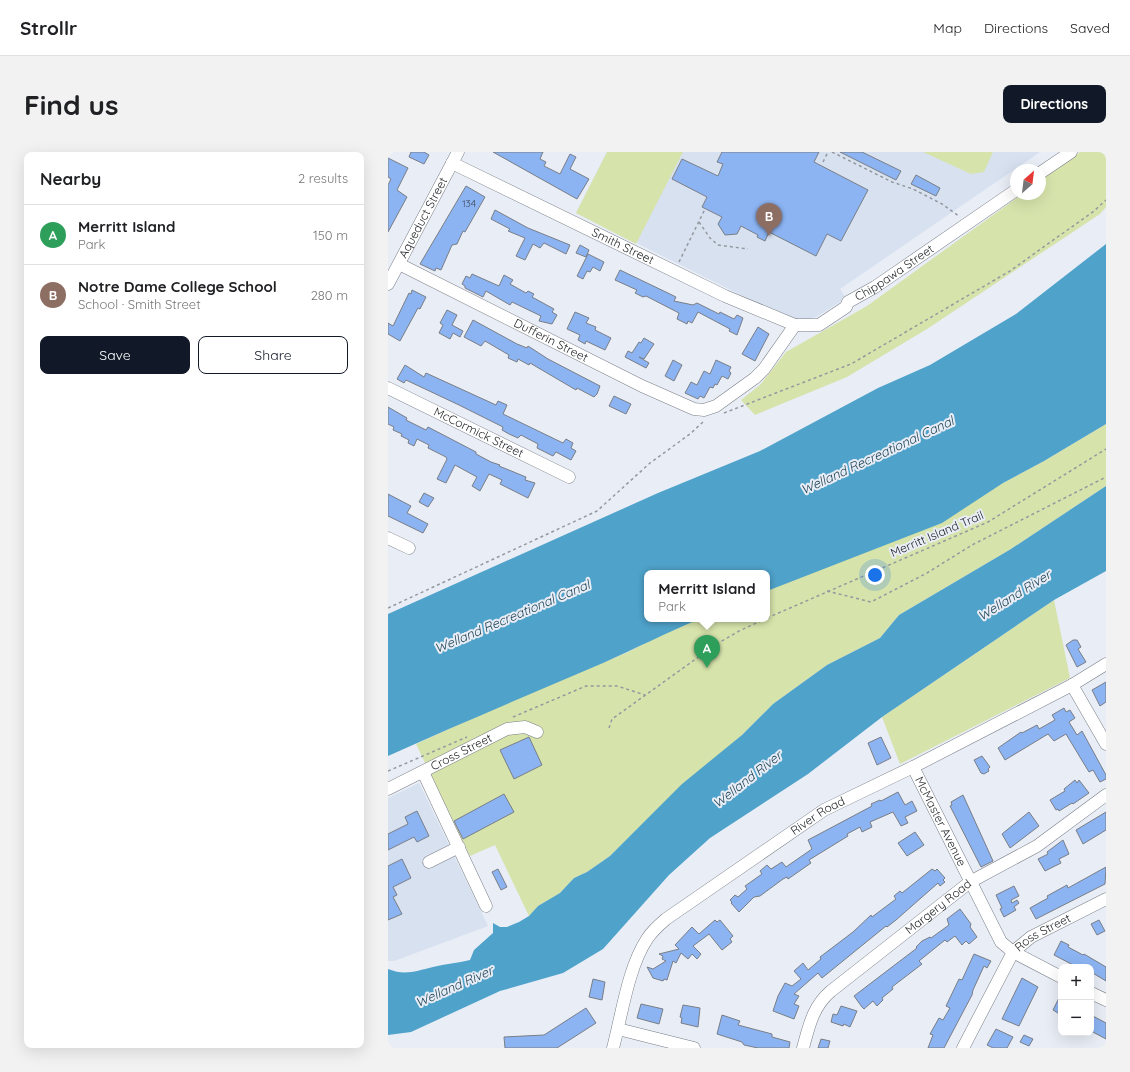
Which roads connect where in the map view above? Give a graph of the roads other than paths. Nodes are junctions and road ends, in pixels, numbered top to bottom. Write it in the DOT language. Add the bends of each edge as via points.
graph roads {
  1 [pos="458,152"];
  2 [pos="1071,152"];
  3 [pos="452,163"];
  4 [pos="1046,169"];
  5 [pos="1010,194"];
  6 [pos="399,264"];
  7 [pos="388,284"];
  8 [pos="795,325"];
  9 [pos="388,388"];
  10 [pos="569,478"];
  11 [pos="388,538"];
  12 [pos="409,548"];
  13 [pos="1106,664"];
  14 [pos="1072,685"];
  15 [pos="537,732"];
  16 [pos="1106,744"];
  17 [pos="913,767"];
  18 [pos="423,772"];
  19 [pos="388,789"];
  20 [pos="1106,795"];
  21 [pos="459,847"];
  22 [pos="429,862"];
  23 [pos="970,882"];
  24 [pos="1106,899"];
  25 [pos="486,906"];
  26 [pos="1013,952"];
  27 [pos="1058,975"];
  28 [pos="1094,994"];
  29 [pos="1106,1000"];
  30 [pos="618,1029"];
  31 [pos="613,1048"];
  32 [pos="694,1048"];
  33 [pos="803,1048"];
  34 [pos="963,1048"];
  1 -- 3 [label="street, Aqueduct Street"];
  2 -- 4 [label="street"];
  3 -- 6 [label="street, Aqueduct Street"];
  3 -- 8 [label="street, Smith Street" via="725,296"];
  5 -- 8 [label="street, Chippawa Street" via="875,287 848,302 846,307 819,325"];
  6 -- 7 [label="street, Aqueduct Street"];
  6 -- 8 [label="street, Dufferin Street" via="642,386 706,415 764,369"];
  9 -- 10 [label="street, McCormick Street"];
  11 -- 12 [label="street"];
  13 -- 14 [label="street, River Road"];
  14 -- 16 [label="street"];
  14 -- 17 [label="street, River Road"];
  15 -- 18 [label="street, Cross Street" via="525,727 507,728"];
  17 -- 23 [label="street, McMaster Avenue"];
  17 -- 30 [label="street, River Road" via="810,819 656,928 647,938 639,955"];
  18 -- 19 [label="street, Cross Street"];
  18 -- 21 [label="street"];
  20 -- 23 [label="street, Margery Road" via="1037,846"];
  21 -- 22 [label="street"];
  21 -- 25 [label="street"];
  23 -- 26 [label="street, McMaster Avenue" via="996,935 1006,948"];
  23 -- 33 [label="street, Margery Road" via="821,1000 813,1015"];
  24 -- 26 [label="street, Ross Street" via="1031,937"];
  26 -- 27 [label="street, McMaster Avenue"];
  26 -- 34 [label="street, Ross Street"];
  28 -- 29 [label="street"];
  30 -- 31 [label="street, River Road"];
  30 -- 32 [label="street"];
}
